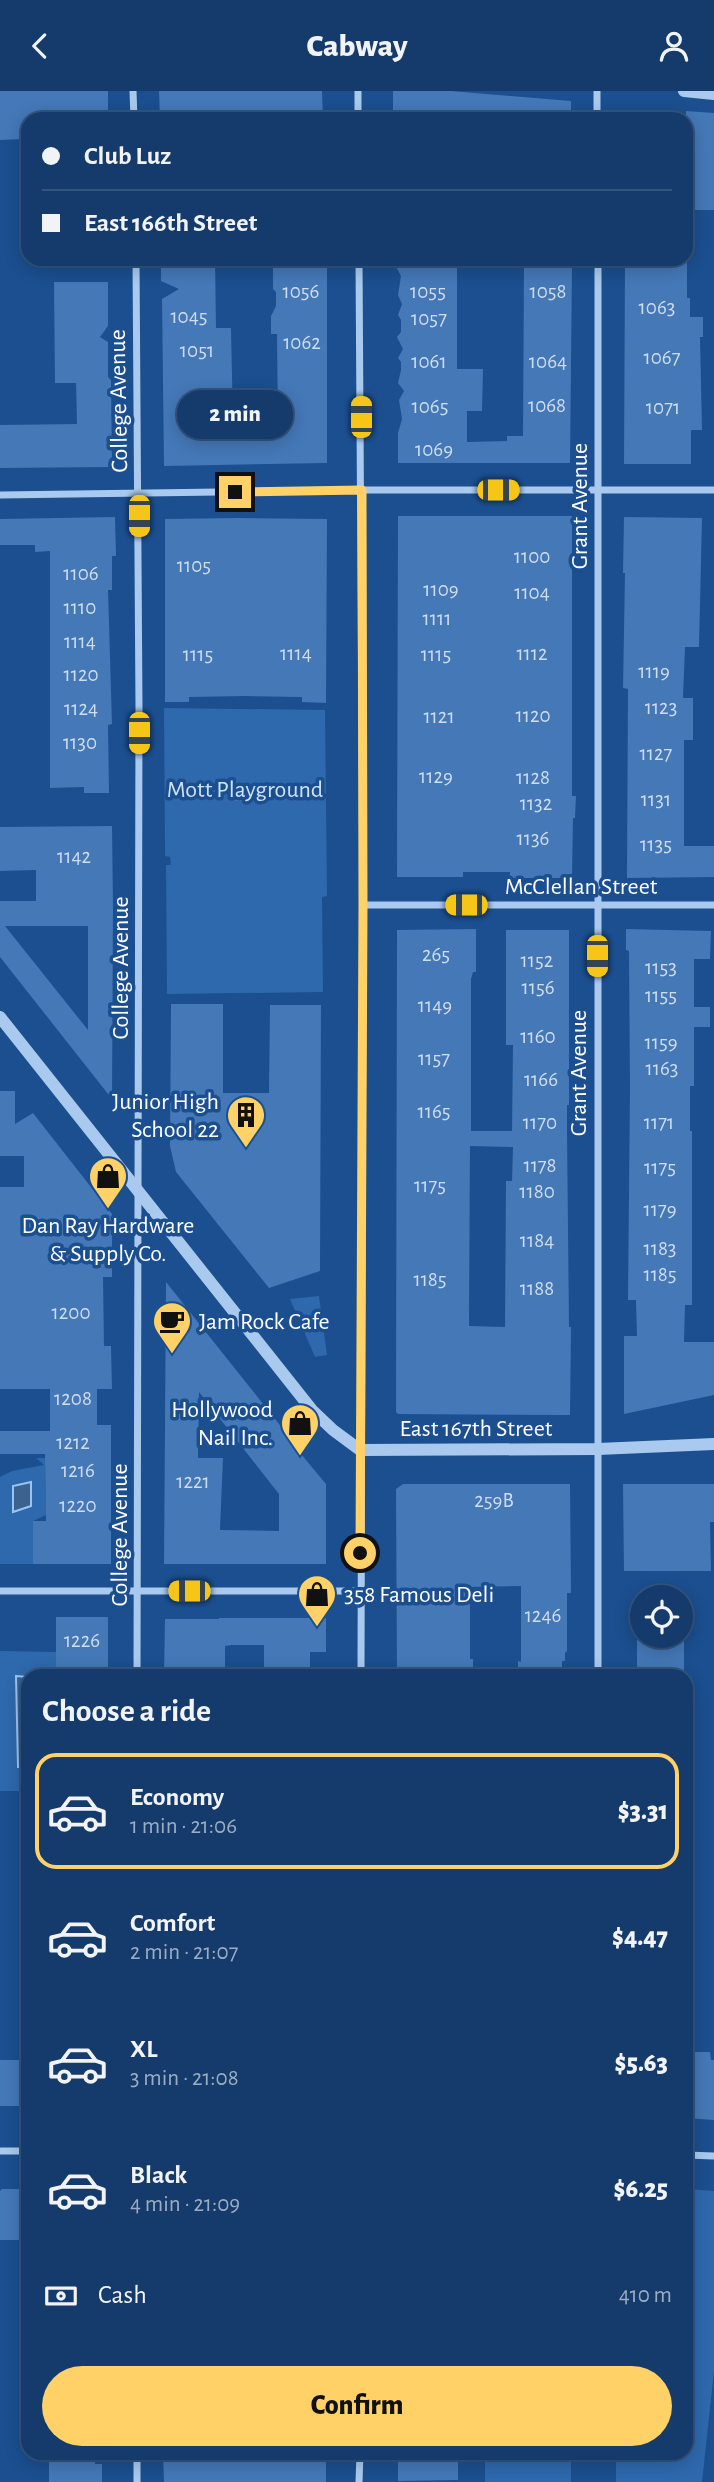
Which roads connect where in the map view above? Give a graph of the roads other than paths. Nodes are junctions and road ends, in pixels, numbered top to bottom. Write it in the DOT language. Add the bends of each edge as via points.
graph roads {
  1 [pos="133,91"];
  2 [pos="358,91"];
  3 [pos="597,91"];
  4 [pos="684,91"];
  5 [pos="714,94"];
  6 [pos="134,112"];
  7 [pos="358,112"];
  8 [pos="597,112"];
  9 [pos="136,266"];
  10 [pos="359,266"];
  11 [pos="598,266"];
  12 [pos="362,490"];
  13 [pos="598,490"];
  14 [pos="714,490"];
  15 [pos="139,493"];
  16 [pos="0,495"];
  17 [pos="597,904"];
  18 [pos="363,905"];
  19 [pos="714,905"];
  20 [pos="0,1017"];
  21 [pos="139,1191"];
  22 [pos="714,1436"];
  23 [pos="714,1444"];
  24 [pos="695,1446"];
  25 [pos="598,1449"];
  26 [pos="360,1450"];
  27 [pos="714,1452"];
  28 [pos="0,1591"];
  29 [pos="138,1591"];
  30 [pos="361,1591"];
  31 [pos="137,1669"];
  32 [pos="361,1669"];
  33 [pos="598,1669"];
  34 [pos="0,2151"];
  35 [pos="21,2151"];
  36 [pos="693,2155"];
  37 [pos="714,2156"];
  38 [pos="137,2460"];
  39 [pos="359,2460"];
  40 [pos="137,2482"];
  41 [pos="359,2482"];
  1 -- 6 [label="street"];
  2 -- 7 [label="street"];
  3 -- 8 [label="street"];
  4 -- 5 [label="street"];
  9 -- 15 [label="street, College Avenue"];
  10 -- 12 [label="street"];
  11 -- 13 [label="street, Grant Avenue"];
  12 -- 13 [label="street"];
  12 -- 15 [label="street"];
  12 -- 18 [label="street"];
  13 -- 14 [label="street"];
  13 -- 17 [label="street, Grant Avenue"];
  15 -- 16 [label="street"];
  15 -- 21 [label="street, College Avenue"];
  17 -- 18 [label="street, McClellan Street"];
  17 -- 19 [label="street, McClellan Street"];
  17 -- 25 [label="street, Grant Avenue"];
  18 -- 26 [label="street"];
  20 -- 21 [label="street"];
  21 -- 26 [label="street" via="313,1410"];
  21 -- 29 [label="street, College Avenue"];
  22 -- 24 [label="street, East 167th Street"];
  23 -- 24 [label="street, East 167th Street"];
  24 -- 25 [label="street, East 167th Street"];
  24 -- 27 [label="street, East 167th Street"];
  25 -- 26 [label="street, East 167th Street"];
  25 -- 33 [label="street, Grant Avenue"];
  26 -- 30 [label="street"];
  28 -- 29 [label="street"];
  29 -- 30 [label="street"];
  29 -- 31 [label="street, College Avenue"];
  30 -- 32 [label="street"];
  34 -- 35 [label="street"];
  36 -- 37 [label="street"];
  38 -- 40 [label="street"];
  39 -- 41 [label="street"];
}
